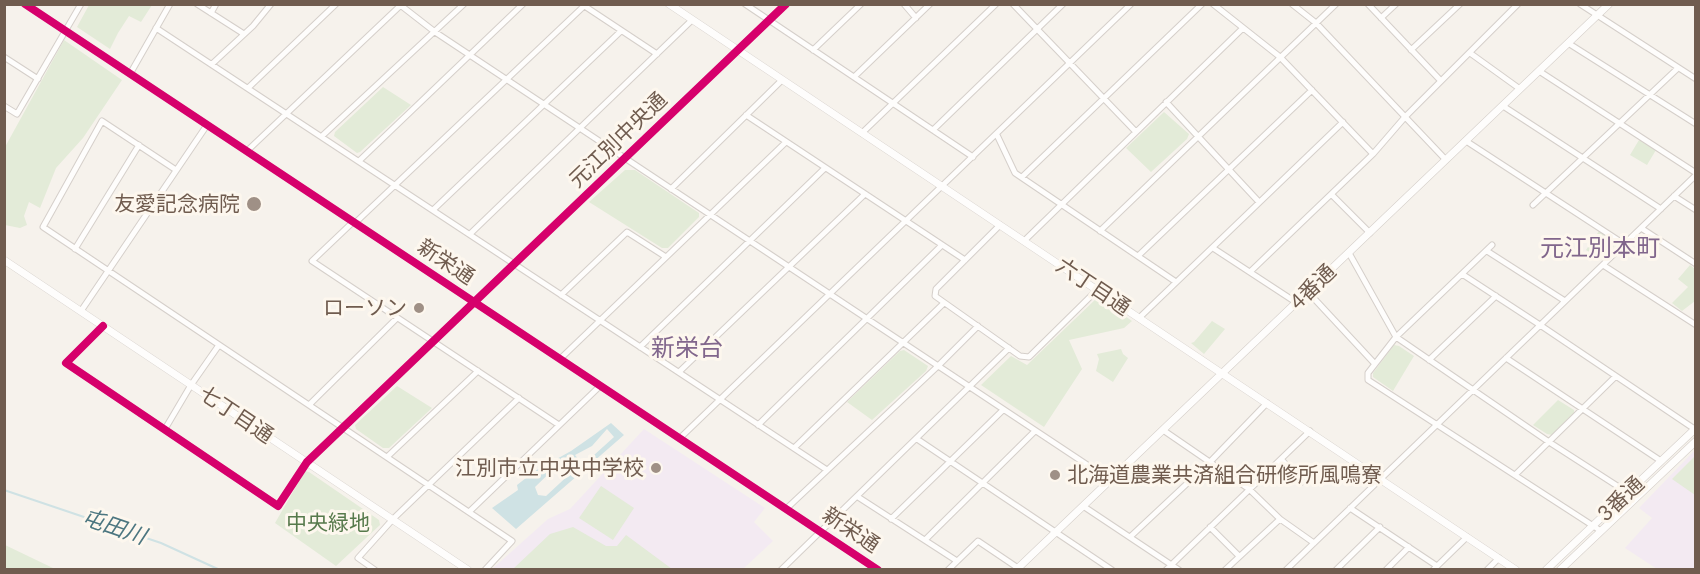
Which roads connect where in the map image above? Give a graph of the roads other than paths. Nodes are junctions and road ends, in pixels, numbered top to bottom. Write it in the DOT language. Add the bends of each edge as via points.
graph roads {
  1 [pos="25,4"];
  2 [pos="81,4"];
  3 [pos="170,4"];
  4 [pos="197,4"];
  5 [pos="216,4"];
  6 [pos="271,4"];
  7 [pos="336,4"];
  8 [pos="464,4"];
  9 [pos="523,4"];
  10 [pos="669,4"];
  11 [pos="745,4"];
  12 [pos="786,4"];
  13 [pos="861,4"];
  14 [pos="904,4"];
  15 [pos="930,4"];
  16 [pos="996,4"];
  17 [pos="1013,4"];
  18 [pos="1063,4"];
  19 [pos="1131,4"];
  20 [pos="1202,4"];
  21 [pos="1213,4"];
  22 [pos="1292,4"];
  23 [pos="1335,4"];
  24 [pos="1368,4"];
  25 [pos="1396,4"];
  26 [pos="1460,4"];
  27 [pos="1518,4"];
  28 [pos="1580,4"];
  29 [pos="1609,4"];
  30 [pos="400,5"];
  31 [pos="583,5"];
  32 [pos="211,13"];
  33 [pos="1597,15"];
  34 [pos="916,18"];
  35 [pos="1382,18"];
  36 [pos="692,20"];
  37 [pos="769,21"];
  38 [pos="1316,23"];
  39 [pos="156,28"];
  40 [pos="1243,28"];
  41 [pos="1038,29"];
  42 [pos="621,31"];
  43 [pos="66,32"];
  44 [pos="435,32"];
  45 [pos="244,34"];
  46 [pos="1568,43"];
  47 [pos="738,50"];
  48 [pos="813,50"];
  49 [pos="1412,50"];
  50 [pos="1470,53"];
  51 [pos="657,54"];
  52 [pos="469,55"];
  53 [pos="4,57"];
  54 [pos="1280,57"];
  55 [pos="1071,63"];
  56 [pos="212,64"];
  57 [pos="1678,68"];
  58 [pos="1539,71"];
  59 [pos="130,74"];
  60 [pos="854,77"];
  61 [pos="38,79"];
  62 [pos="505,79"];
  63 [pos="1695,79"];
  64 [pos="782,80"];
  65 [pos="1441,81"];
  66 [pos="248,88"];
  67 [pos="1520,89"];
  68 [pos="1312,90"];
  69 [pos="1650,94"];
  70 [pos="1104,98"];
  71 [pos="1166,102"];
  72 [pos="893,103"];
  73 [pos="543,104"];
  74 [pos="4,106"];
  75 [pos="1503,106"];
  76 [pos="287,113"];
  77 [pos="746,116"];
  78 [pos="1406,117"];
  79 [pos="1343,122"];
  80 [pos="1619,123"];
  81 [pos="1695,124"];
  82 [pos="207,125"];
  83 [pos="580,129"];
  84 [pos="933,130"];
  85 [pos="1136,132"];
  86 [pos="862,133"];
  87 [pos="997,135"];
  88 [pos="322,136"];
  89 [pos="1197,136"];
  90 [pos="1466,141"];
  91 [pos="786,142"];
  92 [pos="139,146"];
  93 [pos="247,152"];
  94 [pos="1373,154"];
  95 [pos="973,157"];
  96 [pos="1583,158"];
  97 [pos="624,159"];
  98 [pos="359,160"];
  99 [pos="1446,160"];
  100 [pos="825,168"];
  101 [pos="1229,169"];
  102 [pos="176,170"];
  103 [pos="1695,174"];
  104 [pos="1022,177"];
  105 [pos="395,185"];
  106 [pos="943,187"];
  107 [pos="671,189"];
  108 [pos="1547,192"];
  109 [pos="865,194"];
  110 [pos="1332,195"];
  111 [pos="1674,196"];
  112 [pos="1259,202"];
  113 [pos="1061,204"];
  114 [pos="1533,205"];
  115 [pos="1661,209"];
  116 [pos="434,210"];
  117 [pos="1695,210"];
  118 [pos="710,214"];
  119 [pos="354,222"];
  120 [pos="906,222"];
  121 [pos="1000,225"];
  122 [pos="1641,228"];
  123 [pos="1100,231"];
  124 [pos="1370,233"];
  125 [pos="470,234"];
  126 [pos="749,241"];
  127 [pos="1024,241"];
  128 [pos="1624,244"];
  129 [pos="942,246"];
  130 [pos="1492,246"];
  131 [pos="1214,248"];
  132 [pos="75,249"];
  133 [pos="1487,250"];
  134 [pos="1349,253"];
  135 [pos="1138,256"];
  136 [pos="666,257"];
  137 [pos="4,260"];
  138 [pos="965,260"];
  139 [pos="515,264"];
  140 [pos="1695,264"];
  141 [pos="1603,265"];
  142 [pos="788,267"];
  143 [pos="108,271"];
  144 [pos="1251,271"];
  145 [pos="1462,274"];
  146 [pos="1176,282"];
  147 [pos="1097,290"];
  148 [pos="1308,292"];
  149 [pos="829,294"];
  150 [pos="561,295"];
  151 [pos="1496,296"];
  152 [pos="1565,301"];
  153 [pos="475,302"];
  154 [pos="944,303"];
  155 [pos="1297,303"];
  156 [pos="81,311"];
  157 [pos="397,318"];
  158 [pos="1139,318"];
  159 [pos="866,320"];
  160 [pos="601,321"];
  161 [pos="1540,325"];
  162 [pos="1695,325"];
  163 [pos="103,326"];
  164 [pos="978,326"];
  165 [pos="1396,337"];
  166 [pos="434,341"];
  167 [pos="902,343"];
  168 [pos="219,345"];
  169 [pos="640,346"];
  170 [pos="1010,348"];
  171 [pos="1506,358"];
  172 [pos="560,359"];
  173 [pos="1429,360"];
  174 [pos="1375,364"];
  175 [pos="938,366"];
  176 [pos="478,371"];
  177 [pos="679,372"];
  178 [pos="1223,374"];
  179 [pos="1615,377"];
  180 [pos="191,385"];
  181 [pos="600,386"];
  182 [pos="970,388"];
  183 [pos="1473,390"];
  184 [pos="519,398"];
  185 [pos="720,400"];
  186 [pos="1267,403"];
  187 [pos="309,405"];
  188 [pos="1582,409"];
  189 [pos="1003,410"];
  190 [pos="560,425"];
  191 [pos="758,425"];
  192 [pos="1436,425"];
  193 [pos="343,428"];
  194 [pos="165,429"];
  195 [pos="1695,429"];
  196 [pos="1163,430"];
  197 [pos="1035,431"];
  198 [pos="1310,431"];
  199 [pos="680,438"];
  200 [pos="917,439"];
  201 [pos="1549,441"];
  202 [pos="1695,441"];
  203 [pos="794,448"];
  204 [pos="387,457"];
  205 [pos="1281,459"];
  206 [pos="950,461"];
  207 [pos="1661,461"];
  208 [pos="307,462"];
  209 [pos="1210,462"];
  210 [pos="827,470"];
  211 [pos="1515,475"];
  212 [pos="1381,479"];
  213 [pos="1110,480"];
  214 [pos="1302,482"];
  215 [pos="982,483"];
  216 [pos="428,485"];
  217 [pos="1249,489"];
  218 [pos="1628,492"];
  219 [pos="858,497"];
  220 [pos="1636,498"];
  221 [pos="1083,506"];
  222 [pos="1350,507"];
  223 [pos="786,508"];
  224 [pos="469,512"];
  225 [pos="393,519"];
  226 [pos="891,519"];
  227 [pos="1280,519"];
  228 [pos="1593,525"];
  229 [pos="1210,527"];
  230 [pos="1380,527"];
  231 [pos="1601,531"];
  232 [pos="821,532"];
  233 [pos="1056,532"];
  234 [pos="1130,537"];
  235 [pos="1467,537"];
  236 [pos="925,540"];
  237 [pos="1314,543"];
  238 [pos="1409,547"];
  239 [pos="1239,556"];
  240 [pos="1499,558"];
  241 [pos="957,561"];
  242 [pos="1171,564"];
  243 [pos="1019,567"];
  244 [pos="1435,568"];
  245 [pos="375,570"];
  246 [pos="468,570"];
  247 [pos="485,570"];
  248 [pos="782,570"];
  249 [pos="878,570"];
  250 [pos="948,570"];
  251 [pos="1029,570"];
  252 [pos="1112,570"];
  253 [pos="1166,570"];
  254 [pos="1179,570"];
  255 [pos="1225,570"];
  256 [pos="1286,570"];
  257 [pos="1336,570"];
  258 [pos="1386,570"];
  259 [pos="1487,570"];
  260 [pos="1516,570"];
  261 [pos="1545,570"];
  262 [pos="1560,570"];
  1 -- 43 [label="street, 新栄通"];
  2 -- 43 [label="street"];
  3 -- 39 [label="street"];
  4 -- 32 [label="street"];
  5 -- 32 [label="street"];
  6 -- 45 [label="street"];
  7 -- 66 [label="street"];
  8 -- 44 [label="street"];
  9 -- 52 [label="street"];
  10 -- 36 [label="street, 六丁目通"];
  11 -- 37 [label="street"];
  12 -- 37 [label="street, 元江別中央通"];
  13 -- 48 [label="street"];
  14 -- 34 [label="street"];
  15 -- 34 [label="street"];
  16 -- 72 [label="street"];
  17 -- 41 [label="street"];
  18 -- 41 [label="street"];
  19 -- 55 [label="street"];
  20 -- 70 [label="street"];
  21 -- 40 [label="street"];
  22 -- 38 [label="street"];
  23 -- 38 [label="street"];
  24 -- 35 [label="street"];
  25 -- 35 [label="street"];
  26 -- 49 [label="street"];
  27 -- 50 [label="street"];
  28 -- 33 [label="street"];
  29 -- 33 [label="street, 4番通"];
  30 -- 44 [label="street"];
  30 -- 76 [label="street"];
  31 -- 42 [label="street"];
  31 -- 62 [label="street"];
  32 -- 45 [label="street"];
  33 -- 46 [label="street, 4番通"];
  33 -- 57 [label="street"];
  34 -- 60 [label="street"];
  35 -- 49 [label="street"];
  36 -- 47 [label="street, 六丁目通"];
  36 -- 51 [label="street"];
  37 -- 47 [label="street, 元江別中央通"];
  37 -- 48 [label="street"];
  38 -- 54 [label="street"];
  38 -- 78 [label="street"];
  39 -- 56 [label="street"];
  39 -- 59 [label="street"];
  40 -- 54 [label="street"];
  40 -- 71 [label="street"];
  41 -- 55 [label="street"];
  41 -- 84 [label="street"];
  42 -- 51 [label="street"];
  42 -- 73 [label="street"];
  43 -- 59 [label="street, 新栄通"];
  43 -- 61 [label="street"];
  44 -- 52 [label="street"];
  44 -- 88 [label="street"];
  45 -- 56 [label="street"];
  46 -- 58 [label="street, 4番通"];
  46 -- 69 [label="street"];
  47 -- 64 [label="street, 六丁目通"];
  47 -- 97 [label="street, 元江別中央通"];
  48 -- 60 [label="street"];
  49 -- 65 [label="street"];
  50 -- 65 [label="street"];
  50 -- 67 [label="street"];
  51 -- 83 [label="street"];
  52 -- 62 [label="street"];
  52 -- 98 [label="street"];
  53 -- 61 [label="street"];
  54 -- 68 [label="street"];
  54 -- 89 [label="street"];
  55 -- 70 [label="street"];
  55 -- 87 [label="street"];
  56 -- 66 [label="street"];
  57 -- 63 [label="street"];
  57 -- 69 [label="street"];
  58 -- 67 [label="street, 4番通"];
  58 -- 80 [label="street"];
  59 -- 82 [label="street, 新栄通"];
  60 -- 72 [label="street"];
  61 -- 74 [label="street" via="17,114"];
  62 -- 73 [label="street"];
  62 -- 105 [label="street"];
  64 -- 77 [label="street"];
  64 -- 86 [label="street, 六丁目通"];
  65 -- 78 [label="street"];
  66 -- 76 [label="street"];
  67 -- 75 [label="street, 4番通"];
  68 -- 79 [label="street"];
  68 -- 101 [label="street"];
  69 -- 80 [label="street"];
  69 -- 81 [label="street"];
  70 -- 85 [label="street"];
  70 -- 104 [label="street"];
  71 -- 85 [label="street"];
  71 -- 89 [label="street"];
  72 -- 84 [label="street"];
  72 -- 86 [label="street"];
  73 -- 83 [label="street"];
  73 -- 116 [label="street"];
  75 -- 90 [label="street, 4番通"];
  75 -- 96 [label="street"];
  76 -- 88 [label="street"];
  76 -- 93 [label="street"];
  77 -- 91 [label="street"];
  77 -- 107 [label="street"];
  78 -- 94 [label="street"];
  78 -- 99 [label="street"];
  79 -- 94 [label="street"];
  79 -- 112 [label="street"];
  80 -- 96 [label="street"];
  80 -- 103 [label="street"];
  82 -- 93 [label="street, 新栄通"];
  82 -- 102 [label="street"];
  83 -- 97 [label="street"];
  83 -- 125 [label="street"];
  84 -- 95 [label="street"];
  85 -- 113 [label="street"];
  86 -- 106 [label="street, 六丁目通"];
  87 -- 95 [label="street"];
  87 -- 104 [label="street" via="1015,173"];
  88 -- 98 [label="street"];
  89 -- 101 [label="street"];
  89 -- 123 [label="street"];
  90 -- 99 [label="street, 4番通"];
  90 -- 108 [label="street"];
  91 -- 100 [label="street"];
  91 -- 118 [label="street"];
  92 -- 102 [label="street"];
  92 -- 132 [label="street"];
  92 -- 132 [label="street" via="102,121 43,227"];
  93 -- 119 [label="street, 新栄通"];
  94 -- 110 [label="street"];
  95 -- 106 [label="street"];
  96 -- 108 [label="street"];
  96 -- 115 [label="street"];
  97 -- 107 [label="street"];
  97 -- 139 [label="street, 元江別中央通"];
  98 -- 105 [label="street"];
  99 -- 124 [label="street, 4番通"];
  100 -- 109 [label="street"];
  100 -- 126 [label="street"];
  101 -- 112 [label="street"];
  101 -- 135 [label="street"];
  102 -- 143 [label="street"];
  103 -- 111 [label="street"];
  104 -- 113 [label="street"];
  105 -- 116 [label="street"];
  105 -- 119 [label="street"];
  106 -- 120 [label="street"];
  106 -- 121 [label="street, 六丁目通"];
  107 -- 118 [label="street"];
  108 -- 114 [label="street"];
  108 -- 128 [label="street"];
  109 -- 120 [label="street"];
  109 -- 142 [label="street"];
  110 -- 124 [label="street"];
  110 -- 144 [label="street"];
  111 -- 115 [label="street"];
  111 -- 117 [label="street"];
  112 -- 131 [label="street"];
  113 -- 123 [label="street"];
  113 -- 127 [label="street"];
  115 -- 122 [label="street"];
  116 -- 125 [label="street"];
  118 -- 126 [label="street"];
  118 -- 136 [label="street"];
  119 -- 153 [label="street, 新栄通"];
  119 -- 157 [label="street" via="312,261"];
  120 -- 129 [label="street"];
  120 -- 149 [label="street"];
  121 -- 127 [label="street, 六丁目通"];
  121 -- 138 [label="street"];
  122 -- 128 [label="street"];
  122 -- 140 [label="street"];
  123 -- 135 [label="street"];
  124 -- 134 [label="street, 4番通"];
  125 -- 139 [label="street"];
  126 -- 142 [label="street"];
  126 -- 169 [label="street"];
  127 -- 147 [label="street, 六丁目通"];
  128 -- 141 [label="street"];
  129 -- 138 [label="street"];
  129 -- 159 [label="street"];
  130 -- 133 [label="street"];
  131 -- 144 [label="street"];
  131 -- 146 [label="street"];
  132 -- 143 [label="street"];
  133 -- 145 [label="street"];
  133 -- 152 [label="street"];
  134 -- 148 [label="street, 4番通"];
  134 -- 165 [label="street"];
  135 -- 146 [label="street"];
  136 -- 150 [label="street" via="627,232"];
  136 -- 160 [label="street"];
  137 -- 156 [label="street, 七丁目通"];
  138 -- 154 [label="street" via="936,289 934,296"];
  139 -- 150 [label="street"];
  139 -- 153 [label="street, 元江別中央通"];
  141 -- 152 [label="street"];
  141 -- 162 [label="street"];
  142 -- 149 [label="street"];
  142 -- 177 [label="street"];
  143 -- 156 [label="street"];
  143 -- 168 [label="street"];
  144 -- 155 [label="street"];
  145 -- 151 [label="street"];
  145 -- 165 [label="street"];
  146 -- 158 [label="street"];
  147 -- 158 [label="street, 六丁目通"];
  147 -- 170 [label="street" via="1029,357"];
  148 -- 155 [label="street, 4番通"];
  148 -- 174 [label="street"];
  149 -- 159 [label="street"];
  149 -- 185 [label="street"];
  150 -- 160 [label="street"];
  151 -- 161 [label="street"];
  151 -- 173 [label="street"];
  152 -- 161 [label="street"];
  153 -- 166 [label="street, 元江別中央通"];
  153 -- 172 [label="street, 新栄通"];
  154 -- 164 [label="street"];
  154 -- 167 [label="street"];
  155 -- 178 [label="street, 4番通"];
  156 -- 163 [label="street, 七丁目通"];
  157 -- 166 [label="street"];
  157 -- 187 [label="street"];
  158 -- 178 [label="street, 六丁目通"];
  159 -- 167 [label="street"];
  159 -- 191 [label="street"];
  160 -- 169 [label="street"];
  160 -- 172 [label="street"];
  161 -- 171 [label="street"];
  161 -- 179 [label="street"];
  163 -- 180 [label="street, 七丁目通"];
  163 -- 194 [label="street" via="66,363"];
  164 -- 170 [label="street"];
  164 -- 175 [label="street"];
  165 -- 173 [label="street"];
  165 -- 174 [label="street"];
  166 -- 176 [label="street"];
  166 -- 193 [label="street, 元江別中央通"];
  167 -- 175 [label="street"];
  167 -- 203 [label="street"];
  168 -- 180 [label="street"];
  168 -- 187 [label="street"];
  169 -- 177 [label="street"];
  170 -- 182 [label="street"];
  171 -- 183 [label="street"];
  171 -- 188 [label="street"];
  172 -- 181 [label="street, 新栄通"];
  173 -- 183 [label="street"];
  174 -- 192 [label="street" via="1368,380"];
  175 -- 182 [label="street"];
  175 -- 210 [label="street"];
  176 -- 184 [label="street"];
  176 -- 204 [label="street"];
  177 -- 185 [label="street"];
  178 -- 186 [label="street, 六丁目通"];
  178 -- 196 [label="street, 4番通"];
  179 -- 188 [label="street"];
  179 -- 195 [label="street"];
  180 -- 194 [label="street"];
  180 -- 208 [label="street, 七丁目通"];
  181 -- 190 [label="street"];
  181 -- 199 [label="street, 新栄通"];
  182 -- 189 [label="street"];
  182 -- 200 [label="street"];
  183 -- 192 [label="street"];
  183 -- 201 [label="street"];
  184 -- 190 [label="street"];
  184 -- 216 [label="street"];
  185 -- 191 [label="street"];
  185 -- 199 [label="street"];
  186 -- 198 [label="street, 六丁目通"];
  186 -- 209 [label="street"];
  187 -- 193 [label="street"];
  188 -- 201 [label="street"];
  188 -- 207 [label="street"];
  189 -- 197 [label="street"];
  189 -- 206 [label="street"];
  190 -- 224 [label="street"];
  191 -- 203 [label="street"];
  192 -- 211 [label="street"];
  192 -- 212 [label="street"];
  193 -- 204 [label="street"];
  193 -- 208 [label="street, 元江別中央通"];
  194 -- 208 [label="street, 元江別中央通" via="278,506"];
  195 -- 207 [label="street, 3番通"];
  196 -- 209 [label="street"];
  196 -- 213 [label="street, 4番通"];
  197 -- 213 [label="street"];
  197 -- 215 [label="street"];
  198 -- 205 [label="street"];
  198 -- 212 [label="street, 六丁目通"];
  199 -- 223 [label="street, 新栄通"];
  200 -- 206 [label="street"];
  200 -- 219 [label="street"];
  201 -- 211 [label="street"];
  201 -- 218 [label="street"];
  202 -- 220 [label="street, 3番通"];
  203 -- 210 [label="street"];
  204 -- 216 [label="street"];
  205 -- 214 [label="street"];
  205 -- 217 [label="street"];
  206 -- 215 [label="street"];
  206 -- 226 [label="street"];
  207 -- 218 [label="street, 3番通"];
  208 -- 225 [label="street, 七丁目通"];
  209 -- 217 [label="street"];
  209 -- 234 [label="street"];
  210 -- 223 [label="street"];
  211 -- 228 [label="street"];
  212 -- 222 [label="street"];
  212 -- 235 [label="street, 六丁目通"];
  213 -- 221 [label="street, 4番通"];
  215 -- 233 [label="street"];
  215 -- 236 [label="street"];
  216 -- 224 [label="street"];
  216 -- 225 [label="street"];
  217 -- 227 [label="street"];
  217 -- 229 [label="street"];
  218 -- 220 [label="street"];
  218 -- 228 [label="street, 3番通"];
  219 -- 226 [label="street"];
  219 -- 232 [label="street"];
  220 -- 231 [label="street, 3番通"];
  221 -- 233 [label="street, 4番通"];
  221 -- 234 [label="street"];
  222 -- 230 [label="street"];
  222 -- 237 [label="street"];
  223 -- 232 [label="street, 新栄通"];
  224 -- 247 [label="street" via="512,541"];
  225 -- 245 [label="street" via="358,558"];
  225 -- 246 [label="street, 七丁目通"];
  226 -- 236 [label="street"];
  227 -- 237 [label="street"];
  227 -- 239 [label="street"];
  228 -- 231 [label="street"];
  228 -- 261 [label="street, 3番通"];
  229 -- 239 [label="street"];
  229 -- 242 [label="street"];
  230 -- 238 [label="street"];
  230 -- 257 [label="street"];
  231 -- 262 [label="street, 3番通"];
  232 -- 248 [label="street"];
  232 -- 249 [label="street, 新栄通"];
  233 -- 243 [label="street, 4番通"];
  233 -- 252 [label="street"];
  234 -- 242 [label="street"];
  235 -- 240 [label="street, 六丁目通"];
  235 -- 244 [label="street"];
  236 -- 241 [label="street"];
  237 -- 256 [label="street"];
  238 -- 244 [label="street"];
  238 -- 258 [label="street"];
  239 -- 255 [label="street"];
  240 -- 259 [label="street"];
  240 -- 260 [label="street, 六丁目通"];
  241 -- 243 [label="street" via="978,541"];
  241 -- 250 [label="street"];
  242 -- 253 [label="street"];
  242 -- 254 [label="street"];
  243 -- 251 [label="street"];
}
